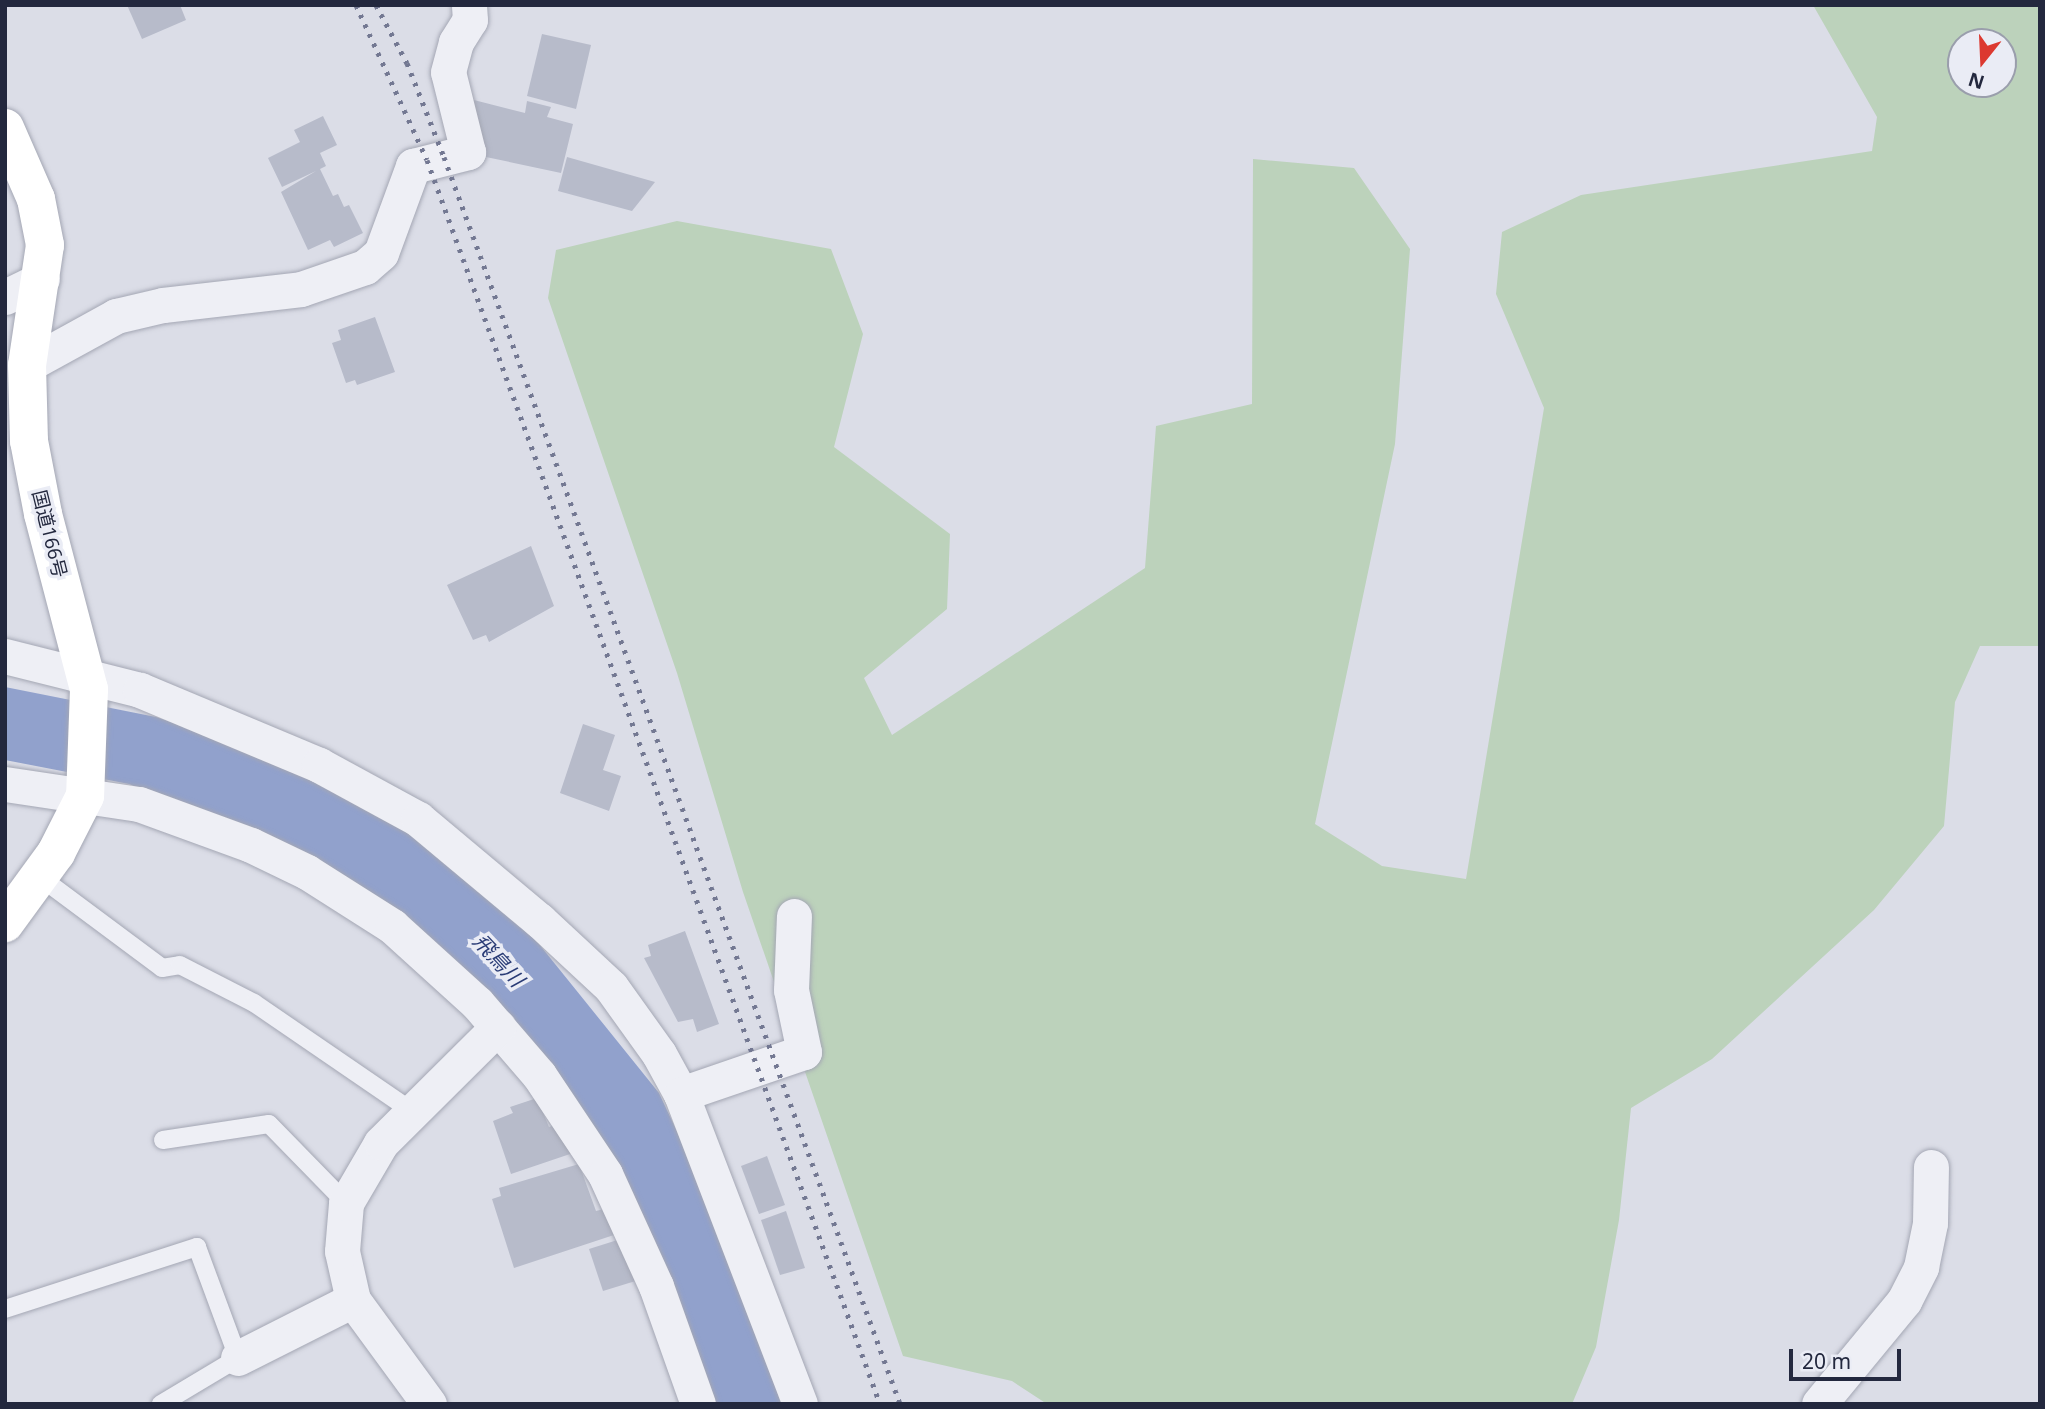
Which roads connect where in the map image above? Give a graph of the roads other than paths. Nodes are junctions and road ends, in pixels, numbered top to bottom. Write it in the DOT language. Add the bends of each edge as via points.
graph roads {
  1 [pos="469,5"];
  2 [pos="5,128"];
  3 [pos="42,279"];
  4 [pos="5,297"];
  5 [pos="27,365"];
  6 [pos="5,656"];
  7 [pos="88,682"];
  8 [pos="5,784"];
  9 [pos="85,790"];
  10 [pos="40,877"];
  11 [pos="794,916"];
  12 [pos="5,923"];
  13 [pos="498,1027"];
  14 [pos="681,1094"];
  15 [pos="413,1112"];
  16 [pos="163,1140"];
  17 [pos="1931,1167"];
  18 [pos="346,1203"];
  19 [pos="353,1300"];
  20 [pos="5,1309"];
  21 [pos="238,1358"];
  22 [pos="161,1404"];
  23 [pos="429,1404"];
  24 [pos="698,1404"];
  25 [pos="800,1404"];
  26 [pos="1819,1404"];
  1 -- 5 [label="street" via="470,20 456,42 448,72 468,152 413,166 381,253 365,267 301,289 163,305 116,316"];
  2 -- 3 [label="highway, 国道166号" via="36,199 46,245"];
  3 -- 4 [label="street"];
  3 -- 5 [label="highway, 国道166号"];
  5 -- 7 [label="highway, 国道166号" via="29,441 43,514"];
  6 -- 7 [label="street"];
  7 -- 9 [label="highway, 国道166号"];
  7 -- 14 [label="street" via="140,690 319,765 418,819 611,987"];
  8 -- 9 [label="street"];
  9 -- 10 [label="highway, 国道166号"];
  9 -- 13 [label="street" via="139,804 250,845 307,872 392,926"];
  10 -- 12 [label="highway, 国道166号"];
  10 -- 15 [label="lane" via="162,968 180,965 254,1003"];
  11 -- 14 [label="street" via="791,990 804,1052"];
  13 -- 15 [label="street"];
  13 -- 24 [label="street" via="539,1075 605,1174 656,1286"];
  14 -- 25 [label="street"];
  15 -- 18 [label="street" via="381,1143"];
  16 -- 18 [label="lane" via="269,1124"];
  17 -- 26 [label="street" via="1930,1223 1922,1267 1905,1301"];
  18 -- 19 [label="street" via="342,1251"];
  19 -- 21 [label="street"];
  19 -- 23 [label="street"];
  20 -- 21 [label="lane" via="197,1247"];
  21 -- 22 [label="lane"];
}
